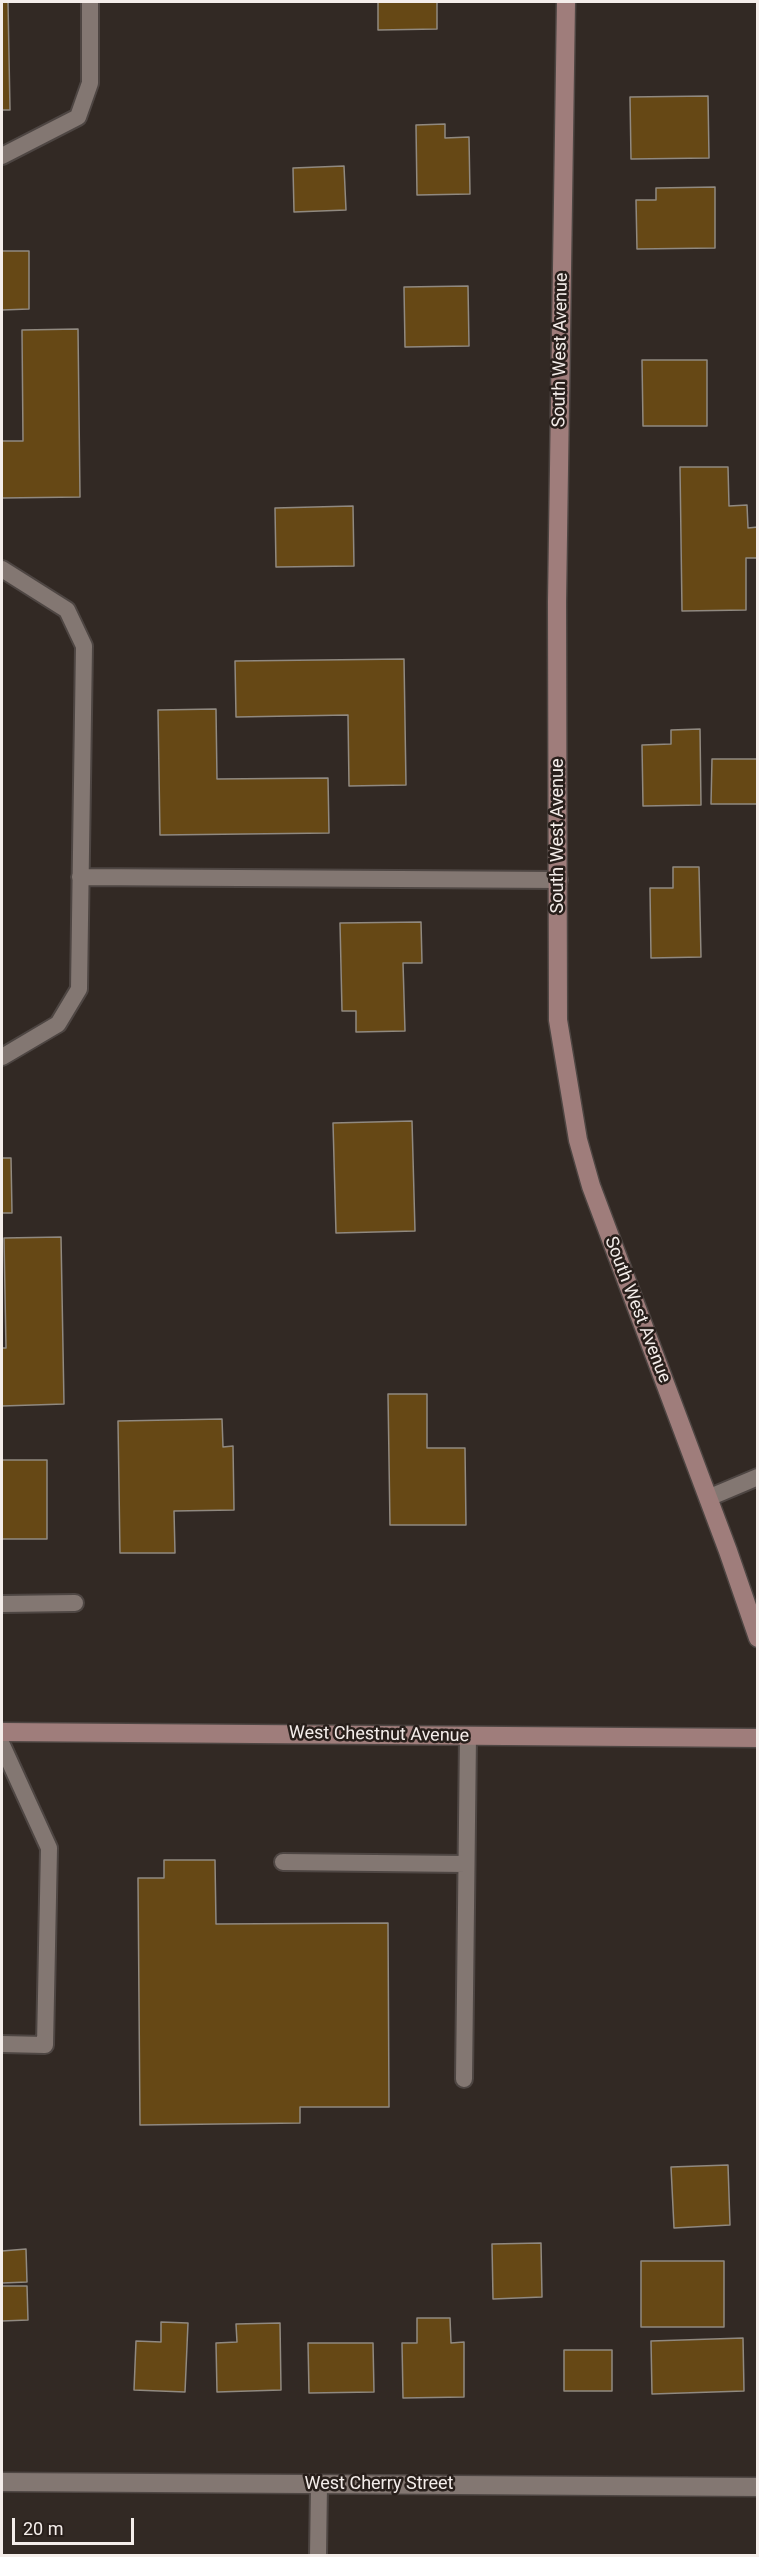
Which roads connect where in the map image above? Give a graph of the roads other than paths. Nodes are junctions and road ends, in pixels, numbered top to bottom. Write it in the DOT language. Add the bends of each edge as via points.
graph roads {
  1 [pos="90,2"];
  2 [pos="566,2"];
  3 [pos="2,156"];
  4 [pos="2,569"];
  5 [pos="80,877"];
  6 [pos="559,880"];
  7 [pos="2,1056"];
  8 [pos="758,1477"];
  9 [pos="708,1498"];
  10 [pos="75,1603"];
  11 [pos="2,1604"];
  12 [pos="758,1638"];
  13 [pos="2,1732"];
  14 [pos="468,1736"];
  15 [pos="758,1738"];
  16 [pos="2,1745"];
  17 [pos="283,1862"];
  18 [pos="466,1864"];
  19 [pos="2,2044"];
  20 [pos="464,2079"];
  21 [pos="2,2482"];
  22 [pos="319,2484"];
  23 [pos="758,2487"];
  24 [pos="318,2556"];
  1 -- 3 [label="lane" via="90,82 78,117"];
  2 -- 6 [label="street, South West Avenue" via="557,602"];
  4 -- 5 [label="lane" via="67,610 84,646"];
  5 -- 6 [label="lane"];
  5 -- 7 [label="lane" via="79,989 58,1024"];
  6 -- 9 [label="street, South West Avenue" via="558,1020 578,1140 591,1186"];
  8 -- 9 [label="lane"];
  9 -- 12 [label="street, South West Avenue"];
  10 -- 11 [label="lane"];
  13 -- 14 [label="street, West Chestnut Avenue"];
  14 -- 15 [label="street, West Chestnut Avenue"];
  14 -- 18 [label="lane"];
  16 -- 19 [label="lane" via="49,1848 45,2045"];
  17 -- 18 [label="lane"];
  18 -- 20 [label="lane"];
  21 -- 22 [label="street, West Cherry Street"];
  22 -- 23 [label="street, West Cherry Street"];
  22 -- 24 [label="lane"];
}
